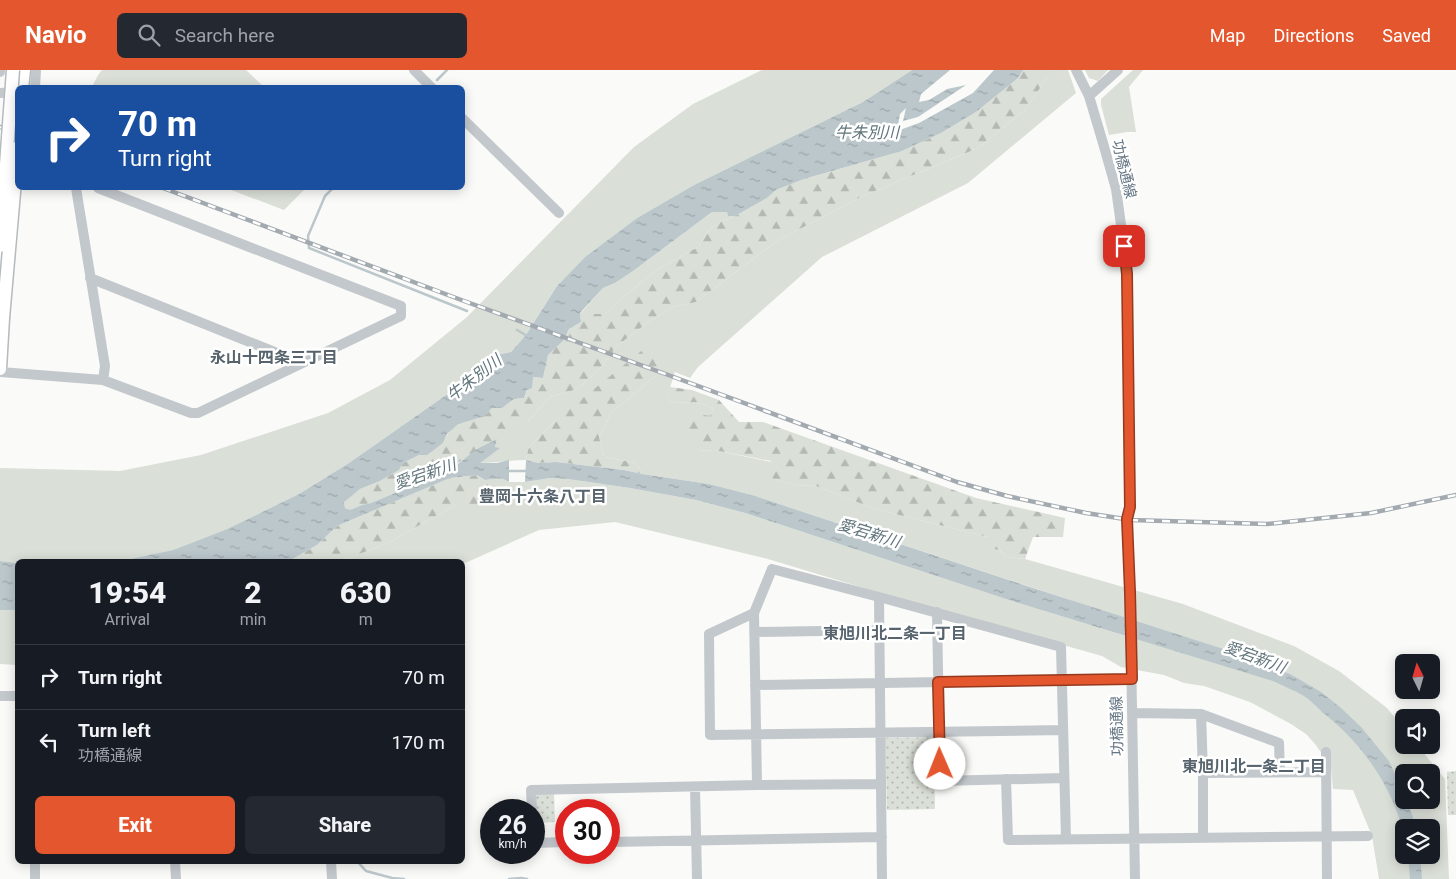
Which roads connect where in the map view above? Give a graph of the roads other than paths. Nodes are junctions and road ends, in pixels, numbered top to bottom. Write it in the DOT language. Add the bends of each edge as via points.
graph roads {
  1 [pos="14,70"];
  2 [pos="24,70"];
  3 [pos="36,70"];
  4 [pos="414,70"];
  5 [pos="1076,70"];
  6 [pos="1118,70"];
  7 [pos="22,85"];
  8 [pos="35,85"];
  9 [pos="429,85"];
  10 [pos="15,92"];
  11 [pos="0,93"];
  12 [pos="1089,96"];
  13 [pos="465,121"];
  14 [pos="0,149"];
  15 [pos="15,155"];
  16 [pos="15,184"];
  17 [pos="76,190"];
  18 [pos="103,190"];
  19 [pos="559,213"];
  20 [pos="0,246"];
  21 [pos="90,278"];
  22 [pos="302,363"];
  23 [pos="0,371"];
  24 [pos="103,380"];
  25 [pos="879,597"];
  26 [pos="937,612"];
  27 [pos="754,613"];
  28 [pos="880,630"];
  29 [pos="755,632"];
  30 [pos="1132,679"];
  31 [pos="1062,680"];
  32 [pos="938,682"];
  33 [pos="880,683"];
  34 [pos="755,685"];
  35 [pos="0,696"];
  36 [pos="15,696"];
  37 [pos="1132,713"];
  38 [pos="1201,714"];
  39 [pos="1063,730"];
  40 [pos="880,732"];
  41 [pos="939,732"];
  42 [pos="756,735"];
  43 [pos="1326,752"];
  44 [pos="1280,772"];
  45 [pos="1325,772"];
  46 [pos="1203,773"];
  47 [pos="1064,778"];
  48 [pos="1006,779"];
  49 [pos="881,784"];
  50 [pos="757,785"];
  51 [pos="695,787"];
  52 [pos="531,799"];
  53 [pos="1368,836"];
  54 [pos="882,837"];
  55 [pos="1327,837"];
  56 [pos="1203,838"];
  57 [pos="1135,839"];
  58 [pos="696,840"];
  59 [pos="1066,840"];
  60 [pos="620,842"];
  61 [pos="34,864"];
  62 [pos="175,864"];
  63 [pos="331,864"];
  64 [pos="35,879"];
  65 [pos="176,879"];
  66 [pos="332,879"];
  67 [pos="697,879"];
  68 [pos="882,879"];
  69 [pos="1136,879"];
  70 [pos="1327,879"];
  1 -- 20 [label="main road, bridge"];
  2 -- 7 [label="main road"];
  3 -- 8 [label="street"];
  4 -- 9 [label="street"];
  5 -- 12 [label="street, 功橋通線"];
  6 -- 12 [label="street"];
  10 -- 11 [label="street"];
  12 -- 30 [label="street, 功橋通線" via="1116,189 1127,274 1130,507 1127,519"];
  13 -- 19 [label="street"];
  14 -- 15 [label="street"];
  16 -- 23 [label="main road, bridge"];
  17 -- 21 [label="street"];
  18 -- 22 [label="street" via="401,306 401,316"];
  21 -- 22 [label="street"];
  21 -- 24 [label="street" via="104,366"];
  22 -- 24 [label="street" via="198,413"];
  23 -- 24 [label="street"];
  25 -- 26 [label="street"];
  25 -- 27 [label="street" via="772,569"];
  25 -- 28 [label="street"];
  26 -- 31 [label="street" via="1061,647"];
  26 -- 32 [label="street"];
  27 -- 29 [label="street"];
  27 -- 42 [label="street" via="709,634 710,736"];
  28 -- 29 [label="street"];
  28 -- 33 [label="street"];
  29 -- 34 [label="street"];
  30 -- 31 [label="street"];
  30 -- 37 [label="street, 功橋通線"];
  31 -- 32 [label="street"];
  31 -- 39 [label="street"];
  32 -- 33 [label="street"];
  32 -- 41 [label="street"];
  33 -- 34 [label="street"];
  33 -- 40 [label="street"];
  34 -- 42 [label="street"];
  35 -- 36 [label="street"];
  37 -- 38 [label="street"];
  37 -- 57 [label="street, 功橋通線"];
  38 -- 44 [label="street" via="1279,743"];
  38 -- 46 [label="street"];
  39 -- 41 [label="street"];
  39 -- 47 [label="street"];
  40 -- 41 [label="street"];
  40 -- 42 [label="street"];
  40 -- 49 [label="street"];
  41 -- 48 [label="street" via="940,781"];
  42 -- 50 [label="street"];
  43 -- 45 [label="street"];
  44 -- 45 [label="street"];
  44 -- 46 [label="street"];
  45 -- 55 [label="street"];
  46 -- 56 [label="street"];
  47 -- 48 [label="street"];
  47 -- 59 [label="street"];
  48 -- 59 [label="street" via="1008,840"];
  49 -- 50 [label="street"];
  49 -- 54 [label="street"];
  50 -- 51 [label="street"];
  51 -- 52 [label="street" via="531,790"];
  51 -- 58 [label="street"];
  53 -- 55 [label="street"];
  54 -- 58 [label="street"];
  54 -- 68 [label="street"];
  55 -- 56 [label="street"];
  55 -- 70 [label="street"];
  56 -- 57 [label="street"];
  57 -- 59 [label="street"];
  57 -- 69 [label="street, 功橋通線"];
  58 -- 60 [label="street"];
  58 -- 67 [label="street"];
  61 -- 64 [label="street"];
  62 -- 65 [label="street"];
  63 -- 66 [label="street"];
}
